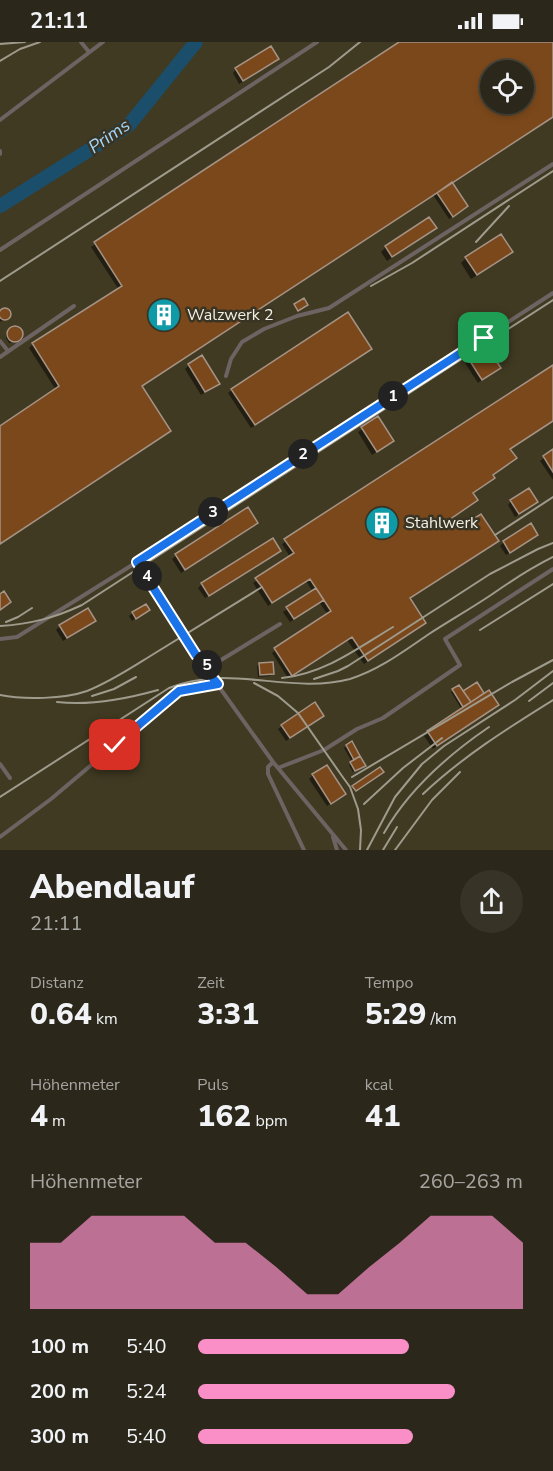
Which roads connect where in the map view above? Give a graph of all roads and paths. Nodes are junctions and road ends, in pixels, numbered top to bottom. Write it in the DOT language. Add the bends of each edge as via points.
graph roads {
  1 [pos="81,42"];
  2 [pos="103,42"];
  3 [pos="317,42"];
  4 [pos="89,52"];
  5 [pos="0,120"];
  6 [pos="553,164"];
  7 [pos="0,250"];
  8 [pos="553,293"];
  9 [pos="74,306"];
  10 [pos="0,341"];
  11 [pos="9,351"];
  12 [pos="0,357"];
  13 [pos="226,376"];
  14 [pos="137,562"];
  15 [pos="553,569"];
  16 [pos="280,624"];
  17 [pos="0,639"];
  18 [pos="208,668"];
  19 [pos="218,684"];
  20 [pos="273,762"];
  21 [pos="0,764"];
  22 [pos="278,768"];
  23 [pos="10,778"];
  24 [pos="332,833"];
  25 [pos="0,837"];
  26 [pos="304,850"];
  27 [pos="337,850"];
  28 [pos="346,850"];
  1 -- 4 [label="lane"];
  2 -- 4 [label="lane"];
  3 -- 7 [label="lane"];
  4 -- 5 [label="lane"];
  6 -- 13 [label="lane" via="329,308 297,316 242,342"];
  8 -- 14 [label="lane"];
  9 -- 11 [label="lane"];
  10 -- 11 [label="lane"];
  11 -- 12 [label="lane"];
  14 -- 17 [label="lane" via="17,637"];
  14 -- 18 [label="lane"];
  15 -- 22 [label="lane" via="446,639 460,665 383,718 324,750"];
  16 -- 18 [label="lane"];
  18 -- 19 [label="lane"];
  19 -- 20 [label="lane"];
  19 -- 25 [label="lane" via="179,691"];
  20 -- 22 [label="lane"];
  20 -- 26 [label="lane" via="268,774"];
  21 -- 23 [label="lane"];
  22 -- 24 [label="lane"];
  24 -- 27 [label="lane"];
  24 -- 28 [label="lane"];
}
